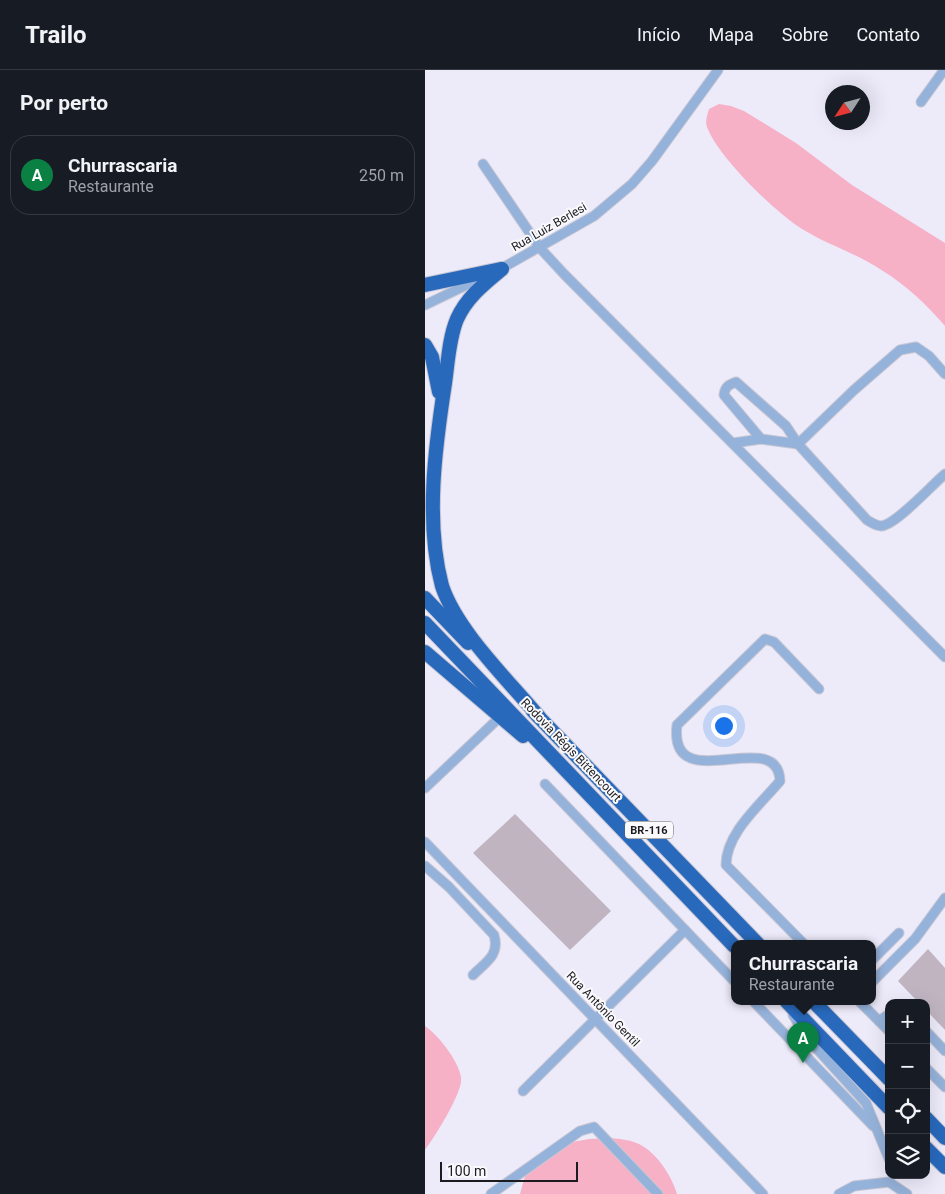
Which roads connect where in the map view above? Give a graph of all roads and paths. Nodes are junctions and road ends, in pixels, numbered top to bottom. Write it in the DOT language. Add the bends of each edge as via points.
graph roads {
  1 [pos="718,70"];
  2 [pos="943,70"];
  3 [pos="921,102"];
  4 [pos="483,164"];
  5 [pos="540,248"];
  6 [pos="502,269"];
  7 [pos="425,285"];
  8 [pos="425,306"];
  9 [pos="425,346"];
  10 [pos="945,374"];
  11 [pos="441,405"];
  12 [pos="761,438"];
  13 [pos="733,443"];
  14 [pos="798,444"];
  15 [pos="945,474"];
  16 [pos="425,598"];
  17 [pos="425,623"];
  18 [pos="425,652"];
  19 [pos="945,657"];
  20 [pos="819,688"];
  21 [pos="500,716"];
  22 [pos="539,717"];
  23 [pos="545,784"];
  24 [pos="425,788"];
  25 [pos="584,788"];
  26 [pos="425,842"];
  27 [pos="425,866"];
  28 [pos="945,898"];
  29 [pos="685,930"];
  30 [pos="899,933"];
  31 [pos="754,940"];
  32 [pos="800,940"];
  33 [pos="731,943"];
  34 [pos="876,956"];
  35 [pos="473,975"];
  36 [pos="731,978"];
  37 [pos="876,978"];
  38 [pos="757,1005"];
  39 [pos="788,1005"];
  40 [pos="789,1005"];
  41 [pos="817,1005"];
  42 [pos="863,1005"];
  43 [pos="885,1017"];
  44 [pos="595,1018"];
  45 [pos="879,1021"];
  46 [pos="885,1027"];
  47 [pos="930,1035"];
  48 [pos="945,1051"];
  49 [pos="930,1072"];
  50 [pos="885,1075"];
  51 [pos="945,1087"];
  52 [pos="523,1091"];
  53 [pos="885,1104"];
  54 [pos="930,1122"];
  55 [pos="877,1130"];
  56 [pos="945,1138"];
  57 [pos="885,1149"];
  58 [pos="930,1152"];
  59 [pos="945,1167"];
  60 [pos="889,1179"];
  61 [pos="491,1194"];
  62 [pos="658,1194"];
  63 [pos="763,1194"];
  64 [pos="839,1194"];
  65 [pos="907,1194"];
  1 -- 5 [label="street, Rua Luiz Berlesi" via="632,184 594,216"];
  2 -- 3 [label="street"];
  4 -- 5 [label="street"];
  5 -- 6 [label="street, Rua Luiz Berlesi"];
  5 -- 13 [label="street"];
  6 -- 7 [label="highway"];
  6 -- 8 [label="street, Rua Luiz Berlesi"];
  6 -- 11 [label="highway" via="470,297 457,320"];
  9 -- 11 [label="highway" via="432,358"];
  10 -- 14 [label="street" via="916,347 900,350"];
  11 -- 22 [label="highway" via="433,468 431,538 442,587 467,630"];
  12 -- 13 [label="street"];
  12 -- 14 [label="street"];
  12 -- 14 [label="street" via="724,395 729,384 736,382 753,395 786,426"];
  13 -- 19 [label="street"];
  14 -- 15 [label="street" via="867,520 877,525 885,526 900,515"];
  16 -- 22 [label="highway, Rodovia Régis Bittencourt / BR-116"];
  17 -- 25 [label="highway, Rodovia Régis Bittencourt / BR-116"];
  18 -- 21 [label="highway"];
  20 -- 32 [label="street" via="774,642 765,640 677,725 675,740 681,752 689,758 715,761 759,758 774,763 780,770 780,781 736,833 726,852 726,865"];
  21 -- 24 [label="street"];
  21 -- 25 [label="highway"];
  22 -- 31 [label="highway, Rodovia Régis Bittencourt / BR-116"];
  23 -- 29 [label="street"];
  25 -- 33 [label="highway, Rodovia Régis Bittencourt / BR-116"];
  26 -- 44 [label="street, Rua Antônio Gentil"];
  27 -- 35 [label="street" via="494,935 497,946 494,955"];
  28 -- 37 [label="street" via="915,939"];
  29 -- 36 [label="street"];
  29 -- 44 [label="street"];
  30 -- 34 [label="street"];
  38 -- 55 [label="street"];
  39 -- 55 [label="street" via="807,1038 866,1103"];
  40 -- 53 [label="highway"];
  41 -- 50 [label="highway"];
  42 -- 45 [label="street"];
  43 -- 45 [label="street"];
  44 -- 52 [label="street"];
  44 -- 63 [label="street, Rua Antônio Gentil"];
  45 -- 46 [label="street"];
  47 -- 48 [label="street"];
  49 -- 51 [label="street"];
  54 -- 56 [label="highway"];
  55 -- 57 [label="street"];
  58 -- 59 [label="highway"];
  60 -- 64 [label="street" via="854,1186"];
  60 -- 65 [label="street"];
  61 -- 62 [label="street" via="580,1131 593,1127"];
}
